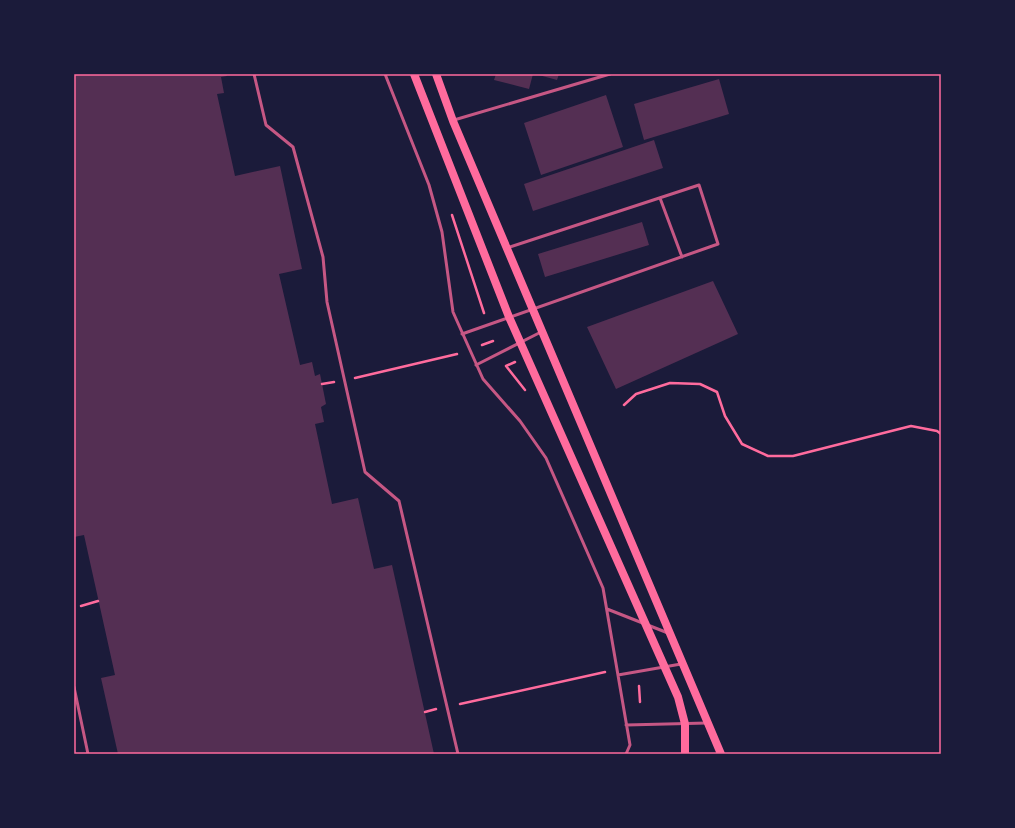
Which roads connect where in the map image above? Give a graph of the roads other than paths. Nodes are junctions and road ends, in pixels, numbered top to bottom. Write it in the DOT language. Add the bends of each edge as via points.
graph roads {
  1 [pos="254,74"];
  2 [pos="385,74"];
  3 [pos="414,74"];
  4 [pos="436,74"];
  5 [pos="610,74"];
  6 [pos="453,121"];
  7 [pos="660,198"];
  8 [pos="506,248"];
  9 [pos="682,256"];
  10 [pos="533,309"];
  11 [pos="509,318"];
  12 [pos="542,332"];
  13 [pos="462,334"];
  14 [pos="521,342"];
  15 [pos="476,365"];
  16 [pos="606,609"];
  17 [pos="646,624"];
  18 [pos="671,634"];
  19 [pos="683,664"];
  20 [pos="665,667"];
  21 [pos="618,675"];
  22 [pos="74,688"];
  23 [pos="708,723"];
  24 [pos="685,724"];
  25 [pos="626,725"];
  26 [pos="88,754"];
  27 [pos="458,754"];
  28 [pos="626,754"];
  29 [pos="685,754"];
  30 [pos="721,754"];
  1 -- 27 [label="lane" via="266,125 293,147 323,257 327,302 365,472 399,501"];
  2 -- 13 [label="lane" via="429,185 442,232 453,312"];
  3 -- 11 [label="main road"];
  4 -- 6 [label="main road"];
  5 -- 6 [label="lane"];
  6 -- 8 [label="main road"];
  7 -- 8 [label="lane"];
  7 -- 9 [label="lane"];
  7 -- 9 [label="lane" via="699,186 718,244"];
  8 -- 10 [label="main road"];
  9 -- 10 [label="lane"];
  10 -- 11 [label="lane"];
  10 -- 12 [label="main road"];
  11 -- 13 [label="lane"];
  11 -- 14 [label="main road"];
  12 -- 14 [label="lane"];
  12 -- 18 [label="main road"];
  13 -- 15 [label="lane"];
  14 -- 15 [label="lane"];
  14 -- 17 [label="main road"];
  15 -- 16 [label="lane" via="483,379 520,421 546,458 603,588"];
  16 -- 17 [label="lane"];
  16 -- 21 [label="lane"];
  17 -- 18 [label="lane"];
  17 -- 20 [label="main road"];
  18 -- 19 [label="main road"];
  19 -- 20 [label="lane"];
  19 -- 23 [label="main road"];
  20 -- 21 [label="lane"];
  20 -- 24 [label="main road" via="678,697"];
  21 -- 25 [label="lane"];
  22 -- 26 [label="lane"];
  23 -- 24 [label="lane"];
  23 -- 30 [label="main road"];
  24 -- 25 [label="lane"];
  24 -- 29 [label="main road"];
  25 -- 28 [label="lane" via="630,745"];
}
